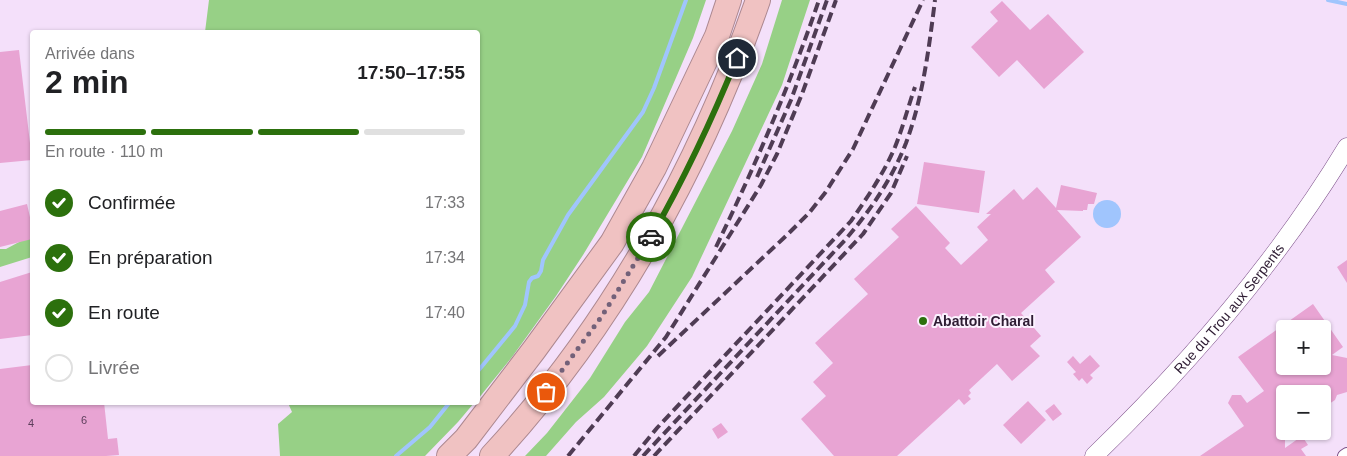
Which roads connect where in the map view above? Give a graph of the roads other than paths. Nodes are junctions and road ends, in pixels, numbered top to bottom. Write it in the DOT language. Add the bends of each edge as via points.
graph roads {
  1 [pos="729,0"];
  2 [pos="758,0"];
  3 [pos="1347,147"];
  4 [pos="1347,454"];
  5 [pos="449,456"];
  6 [pos="492,456"];
  7 [pos="1094,456"];
  8 [pos="1344,456"];
  1 -- 5 [label="highway" via="717,36 659,159 612,243 466,439"];
  2 -- 6 [label="highway" via="718,105 671,202 638,259 566,365"];
  3 -- 7 [label="street, Rue du Trou aux Serpents" via="1285,242 1232,307 1164,387"];
  4 -- 8 [label="street"];
}
